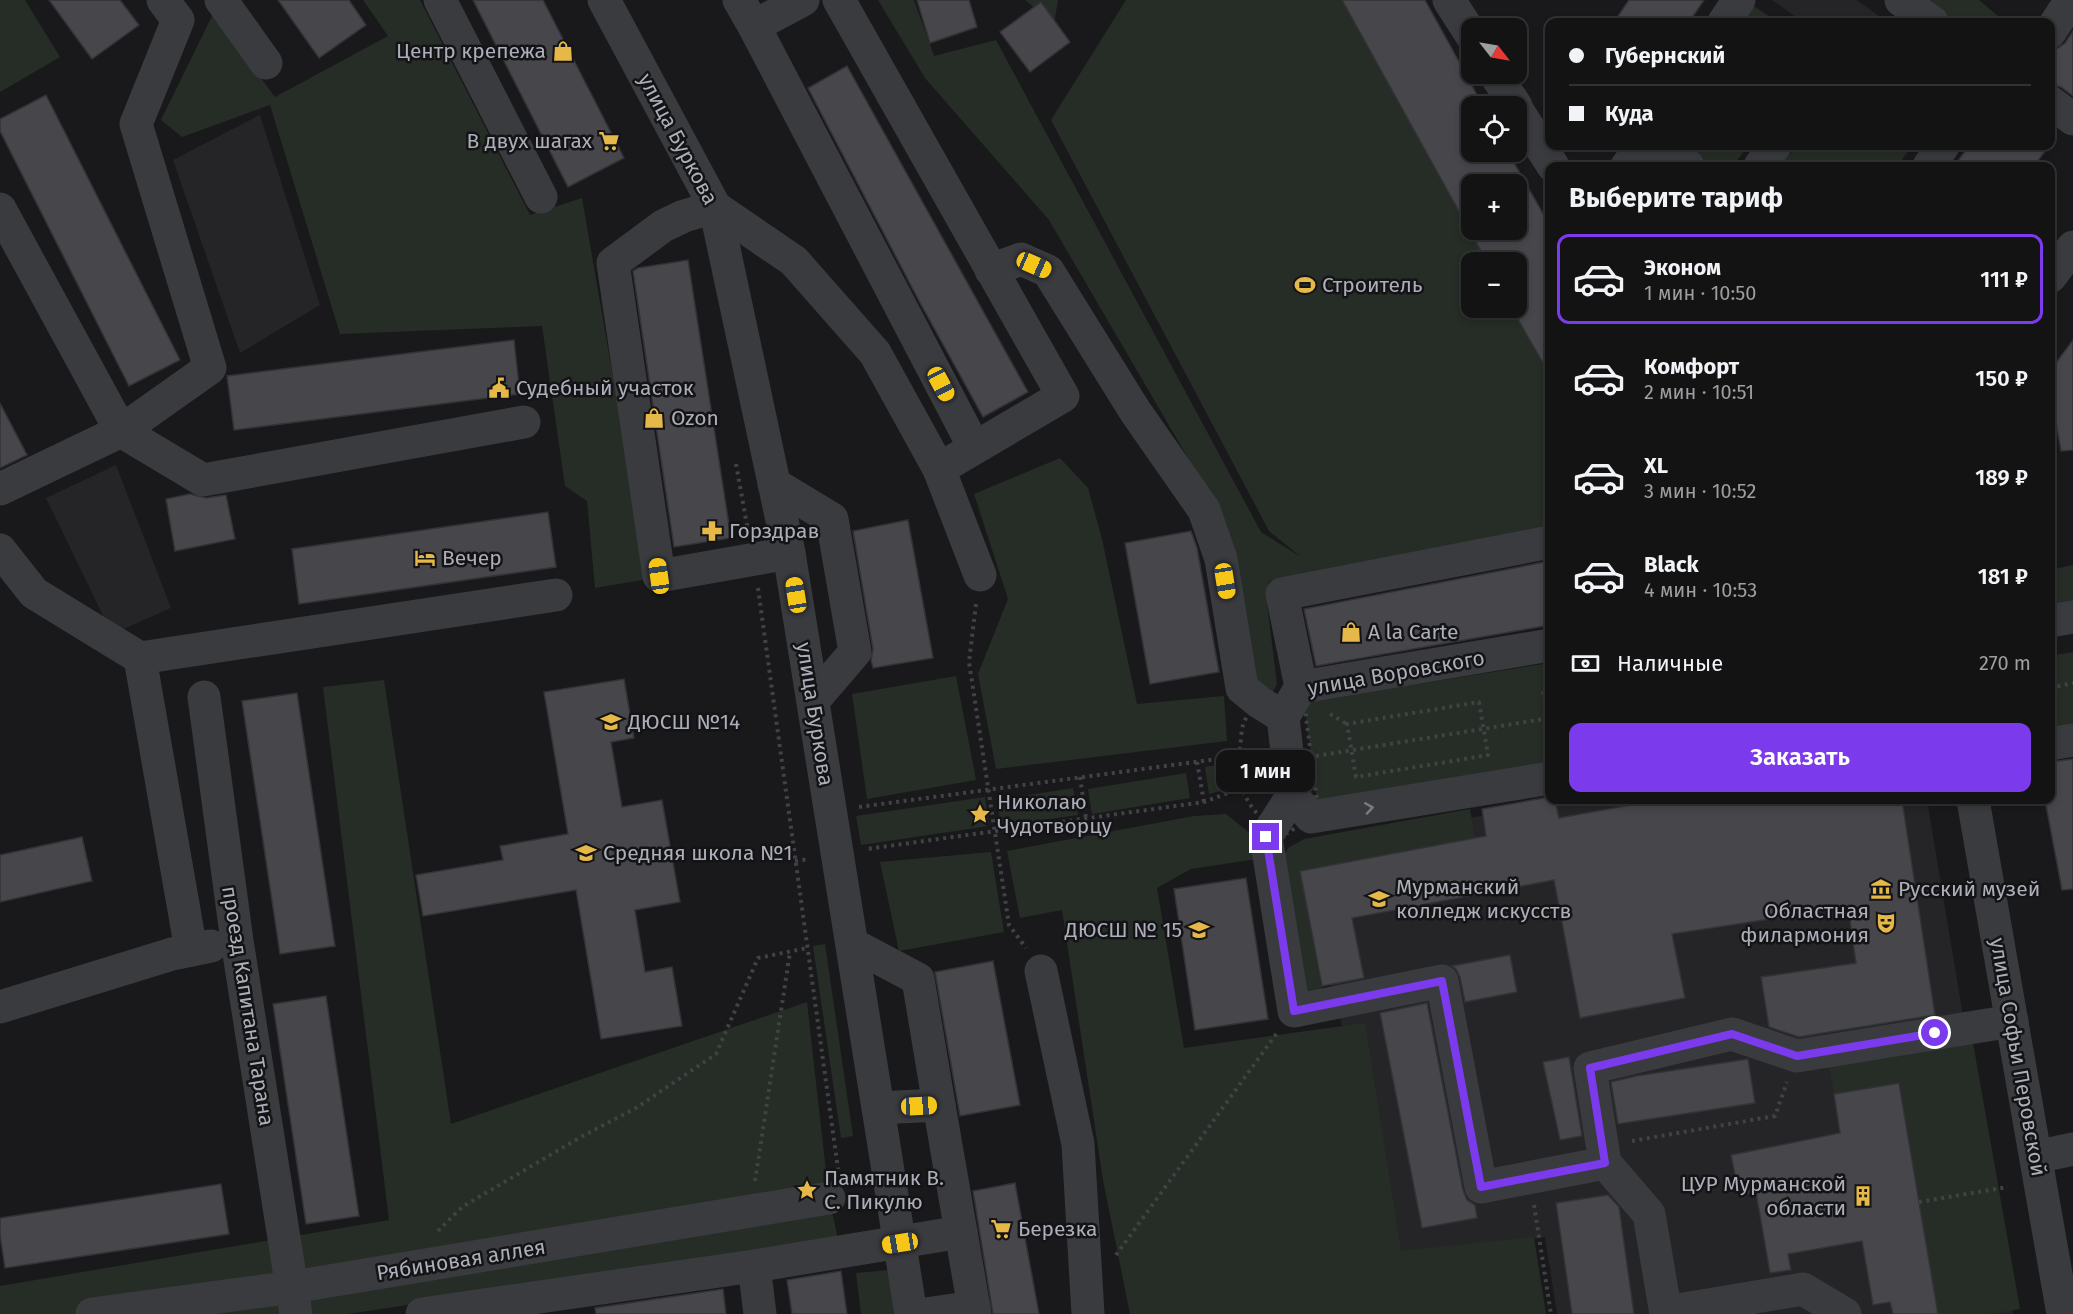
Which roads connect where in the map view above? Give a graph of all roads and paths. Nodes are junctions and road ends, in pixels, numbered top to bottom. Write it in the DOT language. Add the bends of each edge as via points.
graph roads {
  1 [pos="163,0"];
  2 [pos="221,0"];
  3 [pos="440,0"];
  4 [pos="604,0"];
  5 [pos="803,0"];
  6 [pos="839,0"];
  7 [pos="1449,0"];
  8 [pos="1739,0"];
  9 [pos="1901,0"];
  10 [pos="2071,0"];
  11 [pos="746,13"];
  12 [pos="1727,18"];
  13 [pos="1926,18"];
  14 [pos="1461,19"];
  15 [pos="2055,24"];
  16 [pos="266,63"];
  17 [pos="2055,106"];
  18 [pos="2073,119"];
  19 [pos="1527,125"];
  20 [pos="2055,131"];
  21 [pos="2073,144"];
  22 [pos="1662,150"];
  23 [pos="1550,162"];
  24 [pos="1682,162"];
  25 [pos="541,197"];
  26 [pos="715,207"];
  27 [pos="0,209"];
  28 [pos="2073,247"];
  29 [pos="992,270"];
  30 [pos="2055,270"];
  31 [pos="524,422"];
  32 [pos="121,430"];
  33 [pos="974,447"];
  34 [pos="735,455"];
  35 [pos="939,469"];
  36 [pos="774,484"];
  37 [pos="0,489"];
  38 [pos="1545,543"];
  39 [pos="0,550"];
  40 [pos="789,553"];
  41 [pos="754,560"];
  42 [pos="980,576"];
  43 [pos="556,595"];
  44 [pos="2073,617"];
  45 [pos="2055,620"];
  46 [pos="1545,646"];
  47 [pos="140,658"];
  48 [pos="2073,683"];
  49 [pos="1301,687"];
  50 [pos="2055,687"];
  51 [pos="204,697"];
  52 [pos="813,701"];
  53 [pos="1283,717"];
  54 [pos="1545,719"];
  55 [pos="1484,729"];
  56 [pos="2073,740"];
  57 [pos="2055,743"];
  58 [pos="1350,750"];
  59 [pos="1310,758"];
  60 [pos="1197,762"];
  61 [pos="1080,777"];
  62 [pos="1545,779"];
  63 [pos="988,790"];
  64 [pos="1292,796"];
  65 [pos="1204,802"];
  66 [pos="1975,804"];
  67 [pos="852,808"];
  68 [pos="1086,819"];
  69 [pos="995,831"];
  70 [pos="860,850"];
  71 [pos="237,941"];
  72 [pos="852,944"];
  73 [pos="807,948"];
  74 [pos="191,950"];
  75 [pos="790,952"];
  76 [pos="1041,971"];
  77 [pos="0,1007"];
  78 [pos="1294,1011"];
  79 [pos="2012,1021"];
  80 [pos="1797,1056"];
  81 [pos="939,1105"];
  82 [pos="878,1108"];
  83 [pos="2073,1149"];
  84 [pos="1604,1155"];
  85 [pos="2036,1157"];
  86 [pos="1530,1178"];
  87 [pos="2008,1187"];
  88 [pos="829,1198"];
  89 [pos="1919,1202"];
  90 [pos="751,1211"];
  91 [pos="961,1232"];
  92 [pos="431,1238"];
  93 [pos="900,1243"];
  94 [pos="1114,1258"];
  95 [pos="754,1266"];
  96 [pos="294,1301"];
  97 [pos="974,1310"];
  98 [pos="1666,1313"];
  99 [pos="92,1314"];
  100 [pos="422,1314"];
  101 [pos="760,1314"];
  102 [pos="912,1314"];
  103 [pos="925,1314"];
  104 [pos="1088,1314"];
  105 [pos="1551,1314"];
  106 [pos="1845,1314"];
  107 [pos="2062,1314"];
  1 -- 32 [label="street" via="178,20 136,124 210,368"];
  2 -- 16 [label="street"];
  3 -- 25 [label="street"];
  4 -- 26 [label="street, улица Буркова"];
  5 -- 11 [label="street"];
  6 -- 29 [label="street"];
  7 -- 14 [label="street"];
  8 -- 12 [label="street"];
  9 -- 13 [label="street"];
  10 -- 15 [label="street"];
  11 -- 33 [label="street"];
  17 -- 18 [label="street"];
  19 -- 23 [label="street"];
  20 -- 21 [label="street"];
  22 -- 24 [label="street"];
  26 -- 35 [label="street" via="794,261 875,353"];
  26 -- 36 [label="street, улица Буркова"];
  26 -- 41 [label="street" via="663,226 613,263 659,576"];
  27 -- 32 [label="street"];
  28 -- 30 [label="street"];
  29 -- 33 [label="street" via="1063,396"];
  29 -- 53 [label="street" via="1021,259 1048,271 1135,411 1204,510 1221,560 1242,688"];
  31 -- 32 [label="street" via="204,480"];
  32 -- 37 [label="street"];
  33 -- 35 [label="street"];
  34 -- 41 [label="path"];
  35 -- 42 [label="street"];
  36 -- 40 [label="street, улица Буркова"];
  36 -- 52 [label="street" via="832,519 855,652"];
  38 -- 49 [label="street" via="1282,594"];
  39 -- 47 [label="street" via="34,593"];
  40 -- 41 [label="street"];
  40 -- 52 [label="street, улица Буркова"];
  41 -- 73 [label="path"];
  42 -- 63 [label="path" via="969,662"];
  43 -- 47 [label="street"];
  44 -- 45 [label="street"];
  46 -- 49 [label="street, улица Воровского"];
  47 -- 74 [label="street"];
  48 -- 50 [label="path"];
  49 -- 53 [label="street, улица Воровского"];
  51 -- 71 [label="street, проезд Капитана Тарана"];
  52 -- 72 [label="street, улица Буркова"];
  53 -- 64 [label="street"];
  54 -- 55 [label="path"];
  55 -- 58 [label="path"];
  55 -- 58 [label="path" via="1479,702 1347,724"];
  55 -- 58 [label="path" via="1488,755 1356,777"];
  56 -- 57 [label="street"];
  58 -- 59 [label="path"];
  60 -- 61 [label="path"];
  60 -- 65 [label="path"];
  60 -- 65 [label="path" via="1225,758 1257,770 1241,788"];
  61 -- 63 [label="path"];
  61 -- 68 [label="path"];
  64 -- 62 [label="street, one-way" via="1311,817"];
  63 -- 67 [label="path"];
  63 -- 69 [label="path"];
  64 -- 78 [label="street" via="1266,837"];
  65 -- 68 [label="path"];
  66 -- 79 [label="street, улица Софьи Перовской"];
  68 -- 69 [label="path"];
  69 -- 70 [label="path"];
  69 -- 76 [label="path" via="1009,925"];
  71 -- 74 [label="street"];
  71 -- 96 [label="street, проезд Капитана Тарана"];
  72 -- 81 [label="street" via="918,979"];
  72 -- 82 [label="street, улица Буркова"];
  73 -- 75 [label="path"];
  73 -- 88 [label="path" via="842,1196"];
  74 -- 77 [label="street"];
  75 -- 90 [label="path"];
  75 -- 92 [label="path" via="758,958 716,1054 636,1108 462,1207"];
  76 -- 104 [label="street" via="1078,1144"];
  78 -- 86 [label="street" via="1442,981 1481,1187"];
  78 -- 94 [label="path"];
  79 -- 80 [label="street"];
  79 -- 85 [label="street, улица Софьи Перовской"];
  80 -- 84 [label="path" via="1775,1116"];
  80 -- 84 [label="street" via="1732,1034 1590,1068"];
  81 -- 82 [label="street"];
  81 -- 91 [label="street"];
  82 -- 93 [label="street, улица Буркова"];
  83 -- 85 [label="street"];
  84 -- 86 [label="street"];
  84 -- 98 [label="street" via="1649,1214"];
  85 -- 107 [label="street, улица Софьи Перовской"];
  86 -- 105 [label="path"];
  87 -- 89 [label="path"];
  88 -- 90 [label="street, Рябиновая аллея"];
  90 -- 96 [label="street, Рябиновая аллея"];
  91 -- 93 [label="street"];
  91 -- 97 [label="street"];
  93 -- 95 [label="street"];
  93 -- 102 [label="street, улица Буркова"];
  95 -- 100 [label="street"];
  95 -- 101 [label="street"];
  96 -- 99 [label="street, Рябиновая аллея"];
  97 -- 103 [label="street"];
  98 -- 106 [label="street" via="1803,1289"];
}
